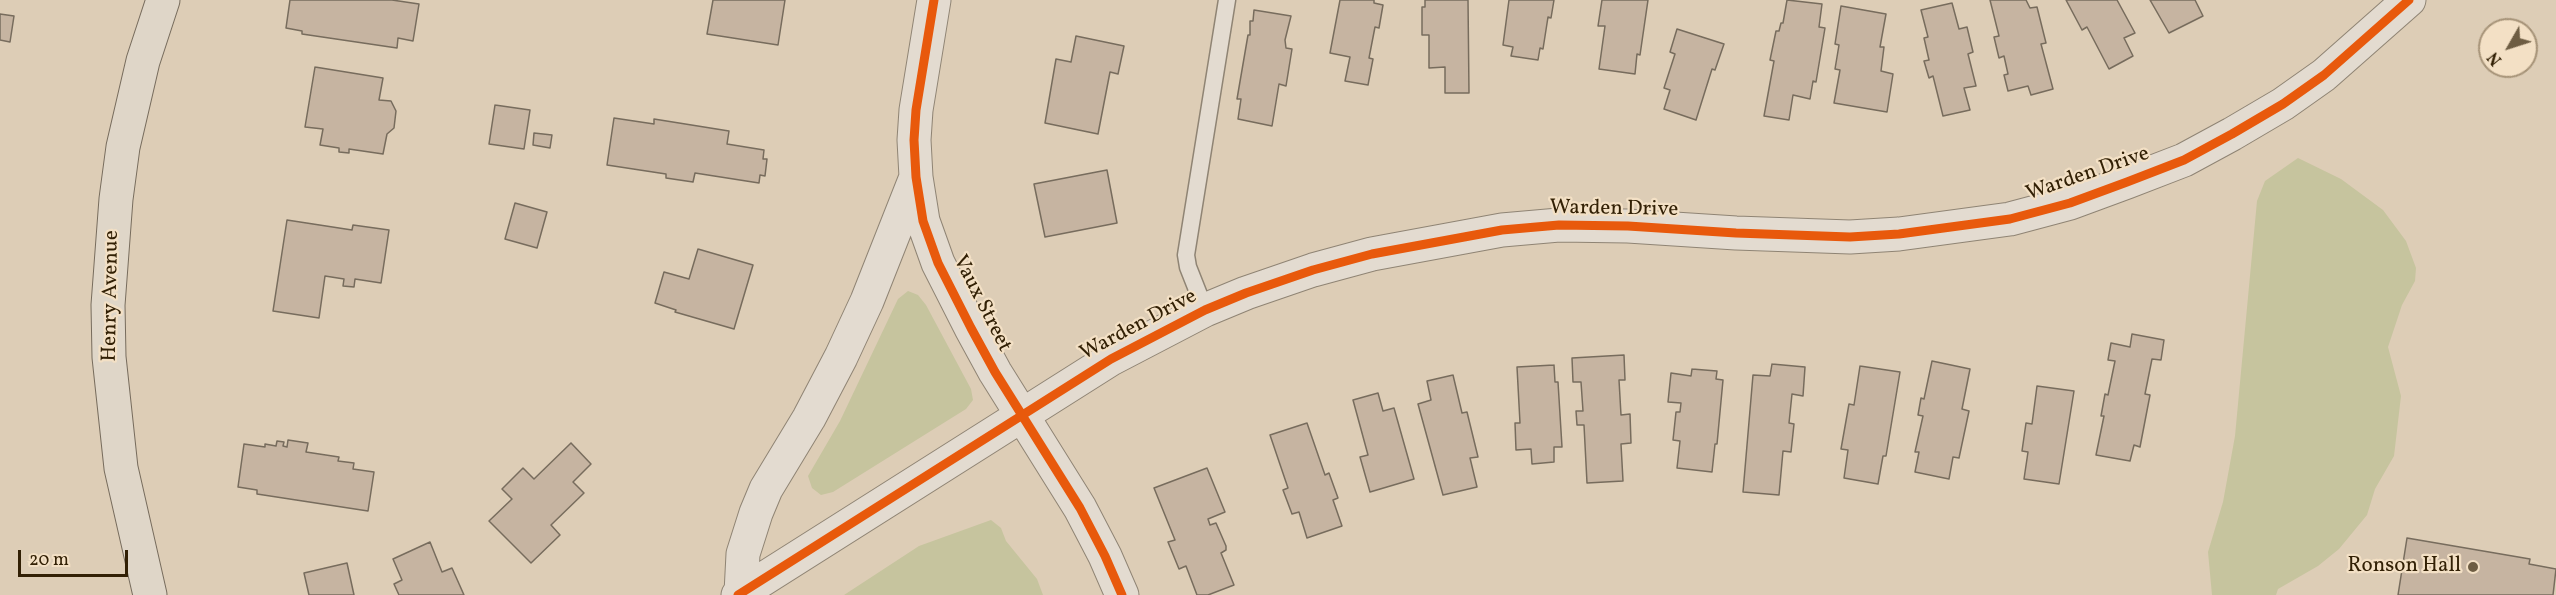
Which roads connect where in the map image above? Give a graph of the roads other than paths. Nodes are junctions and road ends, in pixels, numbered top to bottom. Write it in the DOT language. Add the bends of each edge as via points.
graph roads {
  1 [pos="163,0"];
  2 [pos="934,0"];
  3 [pos="1227,0"];
  4 [pos="2409,0"];
  5 [pos="916,177"];
  6 [pos="1205,310"];
  7 [pos="1022,415"];
  8 [pos="739,594"];
  9 [pos="150,595"];
  10 [pos="1122,595"];
  1 -- 9 [label="main road, Henry Avenue" via="143,61 123,147 108,305 119,459"];
  2 -- 5 [label="street, Vaux Street" via="916,110"];
  3 -- 6 [label="lane" via="1186,255"];
  4 -- 6 [label="street, Warden Drive" via="2324,75 2222,139 2127,182 2020,216 1955,228 1850,237 1628,226 1559,225 1502,230 1323,267"];
  5 -- 7 [label="street, Vaux Street" via="923,221 938,263 970,328"];
  5 -- 8 [label="street" via="841,357 766,489 743,555"];
  6 -- 7 [label="street, Warden Drive" via="1112,359"];
  7 -- 8 [label="street, Warden Drive"];
  7 -- 10 [label="street, Vaux Street" via="1080,507"];
}
